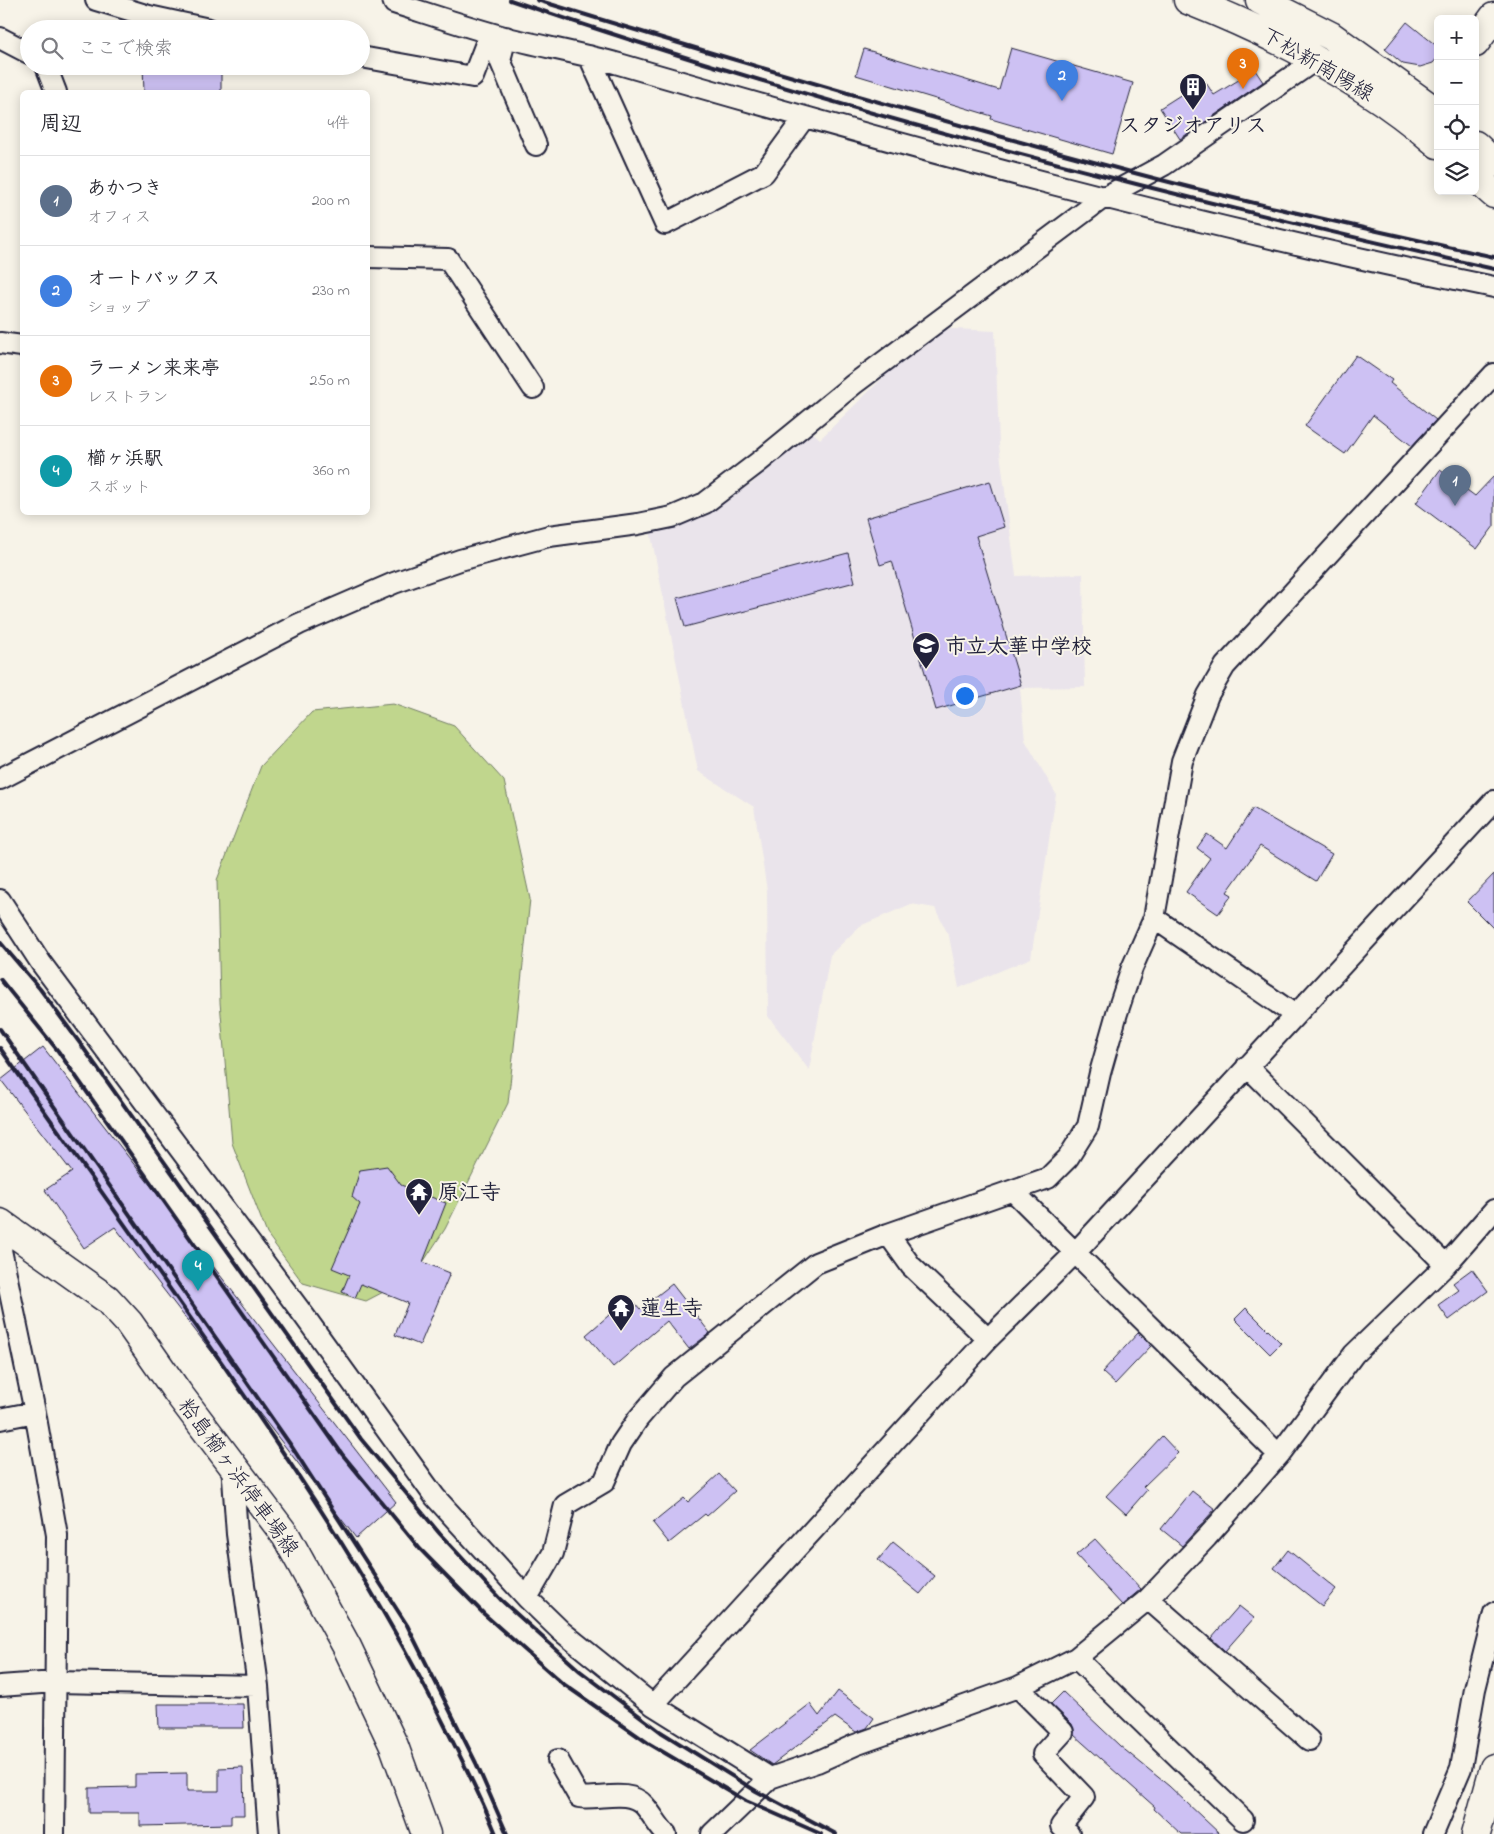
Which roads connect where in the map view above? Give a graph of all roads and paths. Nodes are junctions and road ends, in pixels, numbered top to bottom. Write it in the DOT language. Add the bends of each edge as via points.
graph roads {
  1 [pos="96,0"];
  2 [pos="393,0"];
  3 [pos="1188,0"];
  4 [pos="1260,0"];
  5 [pos="1494,17"];
  6 [pos="168,20"];
  7 [pos="498,35"];
  8 [pos="0,38"];
  9 [pos="1479,38"];
  10 [pos="20,48"];
  11 [pos="589,56"];
  12 [pos="370,59"];
  13 [pos="1314,61"];
  14 [pos="49,75"];
  15 [pos="55,90"];
  16 [pos="1429,108"];
  17 [pos="804,118"];
  18 [pos="1434,128"];
  19 [pos="536,145"];
  20 [pos="1479,181"];
  21 [pos="1494,194"];
  22 [pos="1103,198"];
  23 [pos="370,257"];
  24 [pos="1494,287"];
  25 [pos="0,344"];
  26 [pos="20,346"];
  27 [pos="1494,374"];
  28 [pos="533,388"];
  29 [pos="0,779"];
  30 [pos="1494,801"];
  31 [pos="0,900"];
  32 [pos="1154,918"];
  33 [pos="1294,1015"];
  34 [pos="1247,1066"];
  35 [pos="1013,1191"];
  36 [pos="1494,1210"];
  37 [pos="3,1226"];
  38 [pos="888,1234"];
  39 [pos="1075,1253"];
  40 [pos="1446,1265"];
  41 [pos="988,1339"];
  42 [pos="35,1412"];
  43 [pos="0,1419"];
  44 [pos="1278,1455"];
  45 [pos="232,1462"];
  46 [pos="527,1598"];
  47 [pos="1148,1599"];
  48 [pos="1494,1613"];
  49 [pos="1076,1658"];
  50 [pos="55,1682"];
  51 [pos="0,1686"];
  52 [pos="258,1686"];
  53 [pos="1018,1687"];
  54 [pos="653,1705"];
  55 [pos="1309,1740"];
  56 [pos="558,1760"];
  57 [pos="1494,1768"];
  58 [pos="770,1778"];
  59 [pos="1243,1820"];
  60 [pos="54,1834"];
  61 [pos="269,1834"];
  62 [pos="426,1834"];
  63 [pos="666,1834"];
  64 [pos="712,1834"];
  65 [pos="1069,1834"];
  66 [pos="1433,1834"];
  67 [pos="1476,1834"];
  1 -- 6 [label="street"];
  2 -- 7 [label="street" via="394,3"];
  3 -- 13 [label="main road, 下松新南陽線" via="1249,24"];
  4 -- 16 [label="main road, 下松新南陽線" via="1331,36"];
  5 -- 9 [label="main road"];
  7 -- 11 [label="street"];
  7 -- 12 [label="street" via="473,77"];
  7 -- 19 [label="street" via="500,60"];
  8 -- 10 [label="street"];
  11 -- 17 [label="street"];
  11 -- 17 [label="street" via="665,224 764,173"];
  13 -- 16 [label="main road, 下松新南陽線" via="1363,88"];
  13 -- 22 [label="street" via="1164,165"];
  14 -- 15 [label="street"];
  16 -- 18 [label="main road, 下松新南陽線"];
  17 -- 22 [label="street"];
  20 -- 21 [label="main road"];
  22 -- 24 [label="street" via="1357,259"];
  22 -- 29 [label="street" via="854,384 705,503 672,517 549,536 460,560 394,583 299,624"];
  23 -- 28 [label="street" via="448,259"];
  25 -- 26 [label="street"];
  27 -- 32 [label="street" via="1225,666 1208,695 1182,761"];
  30 -- 33 [label="street"];
  31 -- 46 [label="street" via="41,963 306,1317 435,1497"];
  32 -- 33 [label="street"];
  32 -- 35 [label="street" via="1117,1013 1088,1126 1068,1158 1048,1178"];
  33 -- 34 [label="street"];
  34 -- 39 [label="street"];
  34 -- 40 [label="street"];
  35 -- 38 [label="street"];
  35 -- 39 [label="street"];
  36 -- 40 [label="street"];
  37 -- 42 [label="street" via="1,1250"];
  37 -- 45 [label="main road, 粭島櫛ヶ浜停車場線" via="78,1278 129,1322 178,1393"];
  38 -- 41 [label="street" via="911,1266"];
  38 -- 46 [label="street" via="816,1263 674,1377 621,1444 604,1482 565,1505 553,1552"];
  39 -- 41 [label="street"];
  39 -- 44 [label="street"];
  40 -- 44 [label="street" via="1354,1354"];
  41 -- 54 [label="street"];
  42 -- 43 [label="street"];
  42 -- 50 [label="street" via="57,1535"];
  44 -- 47 [label="street"];
  45 -- 52 [label="street" via="237,1534"];
  45 -- 62 [label="main road, 粭島櫛ヶ浜停車場線" via="286,1536 347,1646 394,1746"];
  46 -- 54 [label="street" via="561,1631"];
  47 -- 49 [label="street"];
  47 -- 55 [label="street"];
  48 -- 66 [label="street" via="1475,1689 1461,1768"];
  49 -- 53 [label="street"];
  49 -- 59 [label="street"];
  50 -- 51 [label="street"];
  50 -- 52 [label="street"];
  50 -- 60 [label="street"];
  52 -- 61 [label="street"];
  53 -- 58 [label="street"];
  53 -- 65 [label="street" via="1064,1732 1043,1754 1084,1797 1061,1826"];
  54 -- 58 [label="street"];
  56 -- 63 [label="street" via="579,1797 593,1799 624,1795 643,1804"];
  57 -- 67 [label="main road"];
  58 -- 64 [label="street"];
}
